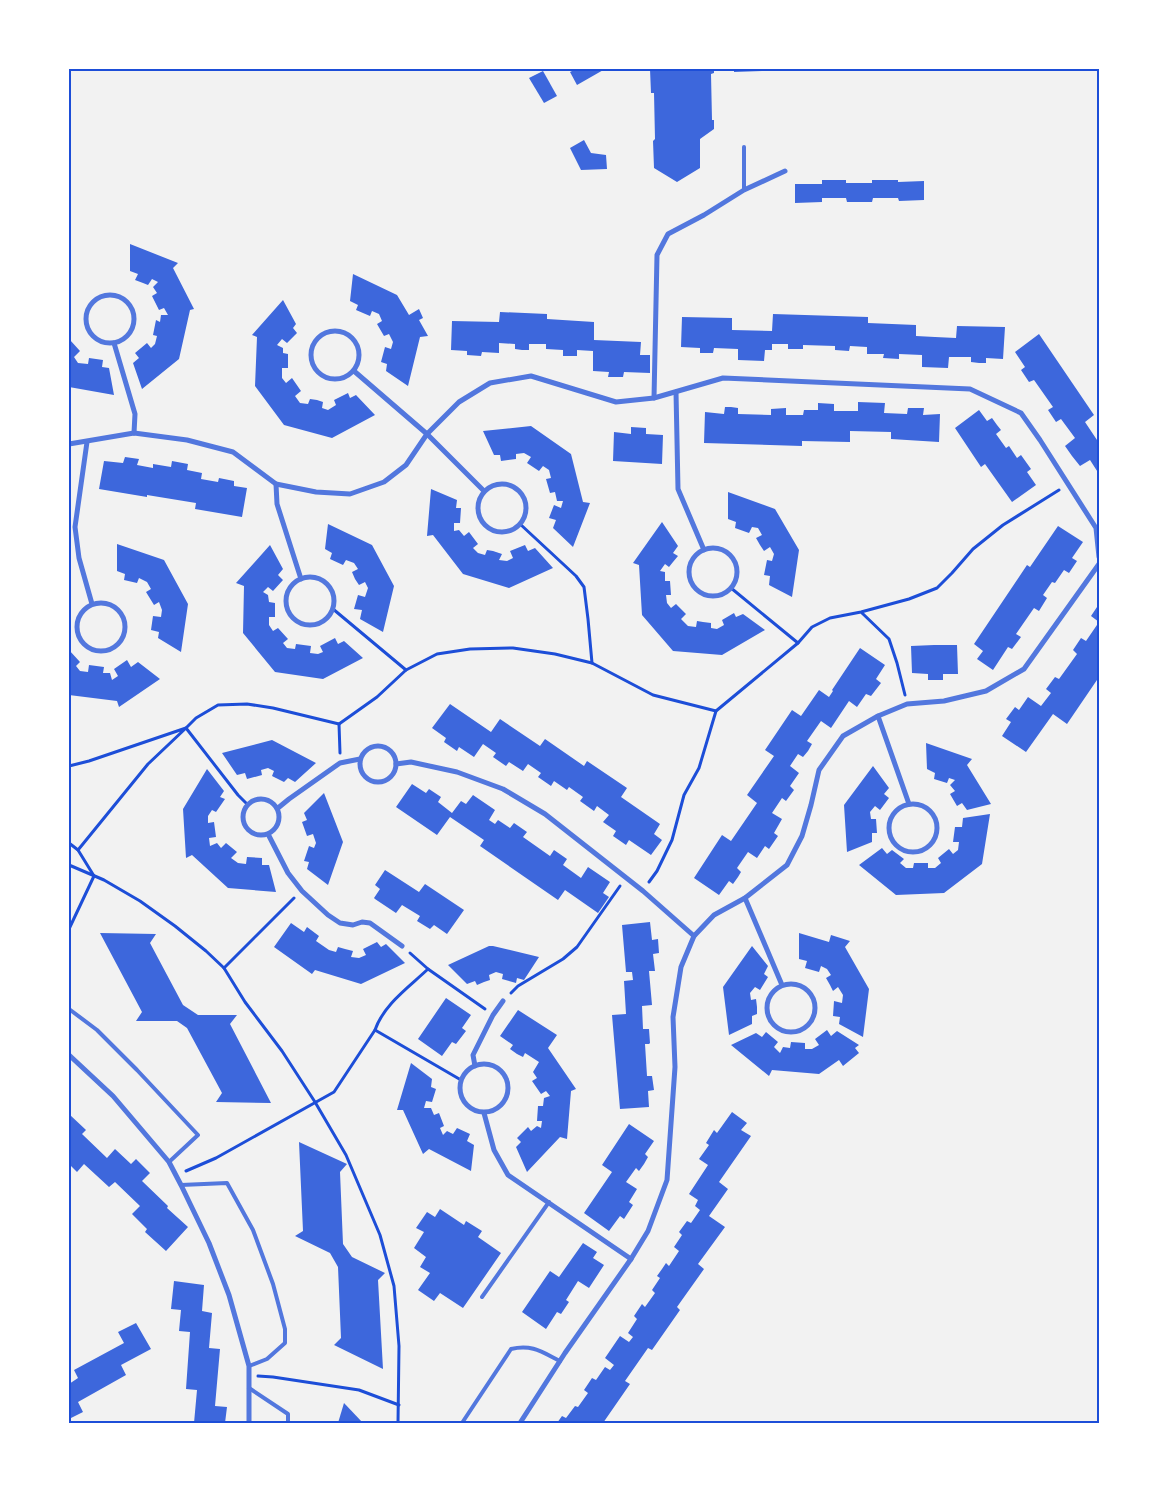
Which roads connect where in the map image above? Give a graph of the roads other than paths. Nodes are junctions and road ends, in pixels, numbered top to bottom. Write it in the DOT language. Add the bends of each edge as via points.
graph roads {
  1 [pos="744,147"];
  2 [pos="785,171"];
  3 [pos="744,190"];
  4 [pos="114,343"];
  5 [pos="354,371"];
  6 [pos="676,392"];
  7 [pos="654,398"];
  8 [pos="134,433"];
  9 [pos="427,434"];
  10 [pos="87,442"];
  11 [pos="69,444"];
  12 [pos="276,484"];
  13 [pos="484,491"];
  14 [pos="1097,527"];
  15 [pos="704,550"];
  16 [pos="1099,557"];
  17 [pos="1099,564"];
  18 [pos="301,579"];
  19 [pos="92,604"];
  20 [pos="878,716"];
  21 [pos="360,759"];
  22 [pos="396,764"];
  23 [pos="909,804"];
  24 [pos="278,808"];
  25 [pos="268,834"];
  26 [pos="745,898"];
  27 [pos="694,936"];
  28 [pos="402,946"];
  29 [pos="782,985"];
  30 [pos="503,1001"];
  31 [pos="69,1009"];
  32 [pos="69,1055"];
  33 [pos="475,1066"];
  34 [pos="484,1112"];
  35 [pos="169,1162"];
  36 [pos="181,1185"];
  37 [pos="549,1202"];
  38 [pos="632,1259"];
  39 [pos="482,1297"];
  40 [pos="560,1361"];
  41 [pos="249,1366"];
  42 [pos="249,1388"];
  43 [pos="249,1423"];
  44 [pos="288,1423"];
  45 [pos="462,1423"];
  46 [pos="520,1423"];
  1 -- 3 [label="lane"];
  2 -- 3 [label="street"];
  3 -- 7 [label="street" via="668,234 657,255"];
  4 -- 4 [label="street" via="129,335 135,318 127,302 110,295 93,302 86,320 93,336 100,341"];
  4 -- 8 [label="street" via="135,414"];
  5 -- 5 [label="street" via="358,364 358,348 348,335 332,331 318,338 311,352 319,373 340,379"];
  5 -- 9 [label="street"];
  6 -- 7 [label="street"];
  6 -- 14 [label="street" via="723,378 970,389 1021,413"];
  6 -- 15 [label="street" via="678,489"];
  7 -- 9 [label="street" via="616,402 532,376 490,383 459,402"];
  8 -- 10 [label="street"];
  8 -- 12 [label="street" via="187,440 233,452"];
  9 -- 12 [label="street" via="406,465 384,482 350,494 316,492"];
  9 -- 13 [label="street"];
  10 -- 11 [label="street"];
  10 -- 19 [label="street" via="75,526 79,558"];
  12 -- 18 [label="street" via="277,504"];
  13 -- 13 [label="street" via="491,486 507,484 521,493 526,508 520,524 499,532 485,526 478,513"];
  14 -- 16 [label="street"];
  15 -- 15 [label="street" via="712,548 726,552 736,565 735,581 725,593 717,596 702,594 691,583 689,567 697,554"];
  17 -- 20 [label="street" via="1024,669 986,691 944,701 907,704"];
  18 -- 18 [label="street" via="317,578 330,587 333,594 333,609 323,622 316,625 300,623 286,605 290,589"];
  19 -- 19 [label="street" via="80,614 78,636 89,648 103,651 117,644 122,637 124,621 121,614 108,604"];
  20 -- 23 [label="street"];
  20 -- 26 [label="street" via="843,736 819,770 802,836 787,866"];
  21 -- 22 [label="street" via="367,750 377,746 388,749"];
  21 -- 22 [label="street" via="361,772 376,782 392,775"];
  21 -- 24 [label="street" via="340,763"];
  22 -- 27 [label="street" via="411,762 457,772 503,789 545,814 627,877"];
  23 -- 23 [label="street" via="895,811 889,833 892,841 904,850 920,851 933,841 937,826 935,818 924,806"];
  24 -- 25 [label="street" via="277,826"];
  24 -- 25 [label="street" via="264,798 257,798 244,810 242,816 246,828 256,835"];
  25 -- 28 [label="street" via="288,873 328,915 340,923 370,923"];
  26 -- 27 [label="street" via="714,915"];
  26 -- 29 [label="street"];
  27 -- 38 [label="street" via="681,967 673,1017 675,1067 667,1180 648,1231"];
  29 -- 29 [label="street" via="771,995 767,1010 773,1024 794,1032 808,1025 813,1018 814,1002 806,988"];
  30 -- 33 [label="street" via="473,1055"];
  31 -- 35 [label="lane" via="97,1030 198,1135"];
  32 -- 35 [label="street" via="113,1096"];
  33 -- 34 [label="street" via="462,1080 461,1095 469,1108"];
  33 -- 34 [label="street" via="483,1064 497,1068 508,1088 504,1102 498,1108"];
  34 -- 37 [label="street" via="494,1150 508,1175"];
  35 -- 36 [label="street"];
  36 -- 41 [label="street" via="229,1295"];
  36 -- 41 [label="lane" via="227,1183 253,1230 273,1284 285,1328 285,1343 267,1359"];
  37 -- 38 [label="street"];
  37 -- 39 [label="lane"];
  38 -- 40 [label="street"];
  40 -- 45 [label="lane" via="531,1347 511,1349"];
  40 -- 46 [label="street"];
  41 -- 42 [label="street"];
  42 -- 43 [label="street"];
  42 -- 44 [label="lane" via="288,1414"];
}
